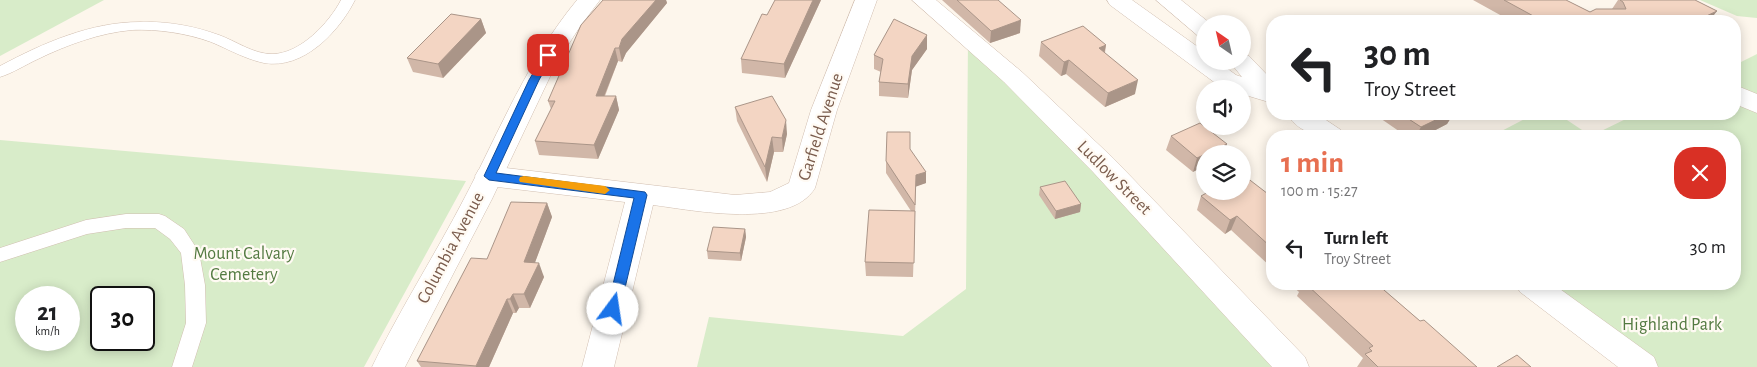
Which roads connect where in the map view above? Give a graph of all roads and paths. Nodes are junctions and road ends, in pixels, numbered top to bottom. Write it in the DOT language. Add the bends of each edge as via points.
graph roads {
  1 [pos="348,0"];
  2 [pos="588,0"];
  3 [pos="866,0"];
  4 [pos="924,0"];
  5 [pos="1118,0"];
  6 [pos="1167,0"];
  7 [pos="1196,23"];
  8 [pos="1248,70"];
  9 [pos="0,72"];
  10 [pos="1266,89"];
  11 [pos="1266,93"];
  12 [pos="1741,96"];
  13 [pos="1757,105"];
  14 [pos="1309,120"];
  15 [pos="1323,130"];
  16 [pos="489,176"];
  17 [pos="641,195"];
  18 [pos="0,255"];
  19 [pos="1540,290"];
  20 [pos="182,367"];
  21 [pos="388,367"];
  22 [pos="598,367"];
  23 [pos="1293,367"];
  24 [pos="1642,367"];
  1 -- 9 [label="lane" via="337,20 309,45 277,59 253,55 196,32 131,26 77,38"];
  2 -- 16 [label="street, Columbia Avenue" via="548,55"];
  3 -- 17 [label="street, Garfield Avenue" via="824,110 801,188 791,196 757,205 735,206"];
  4 -- 23 [label="street, Ludlow Street" via="1013,77 1103,165"];
  5 -- 11 [label="street" via="1227,80"];
  6 -- 7 [label="street"];
  8 -- 10 [label="street"];
  12 -- 13 [label="street"];
  14 -- 15 [label="street"];
  16 -- 17 [label="street, Garfield Avenue"];
  16 -- 21 [label="street, Columbia Avenue"];
  17 -- 22 [label="street"];
  18 -- 20 [label="lane" via="86,227 126,220 159,221 177,234 190,252 196,323"];
  19 -- 24 [label="street"];
}
